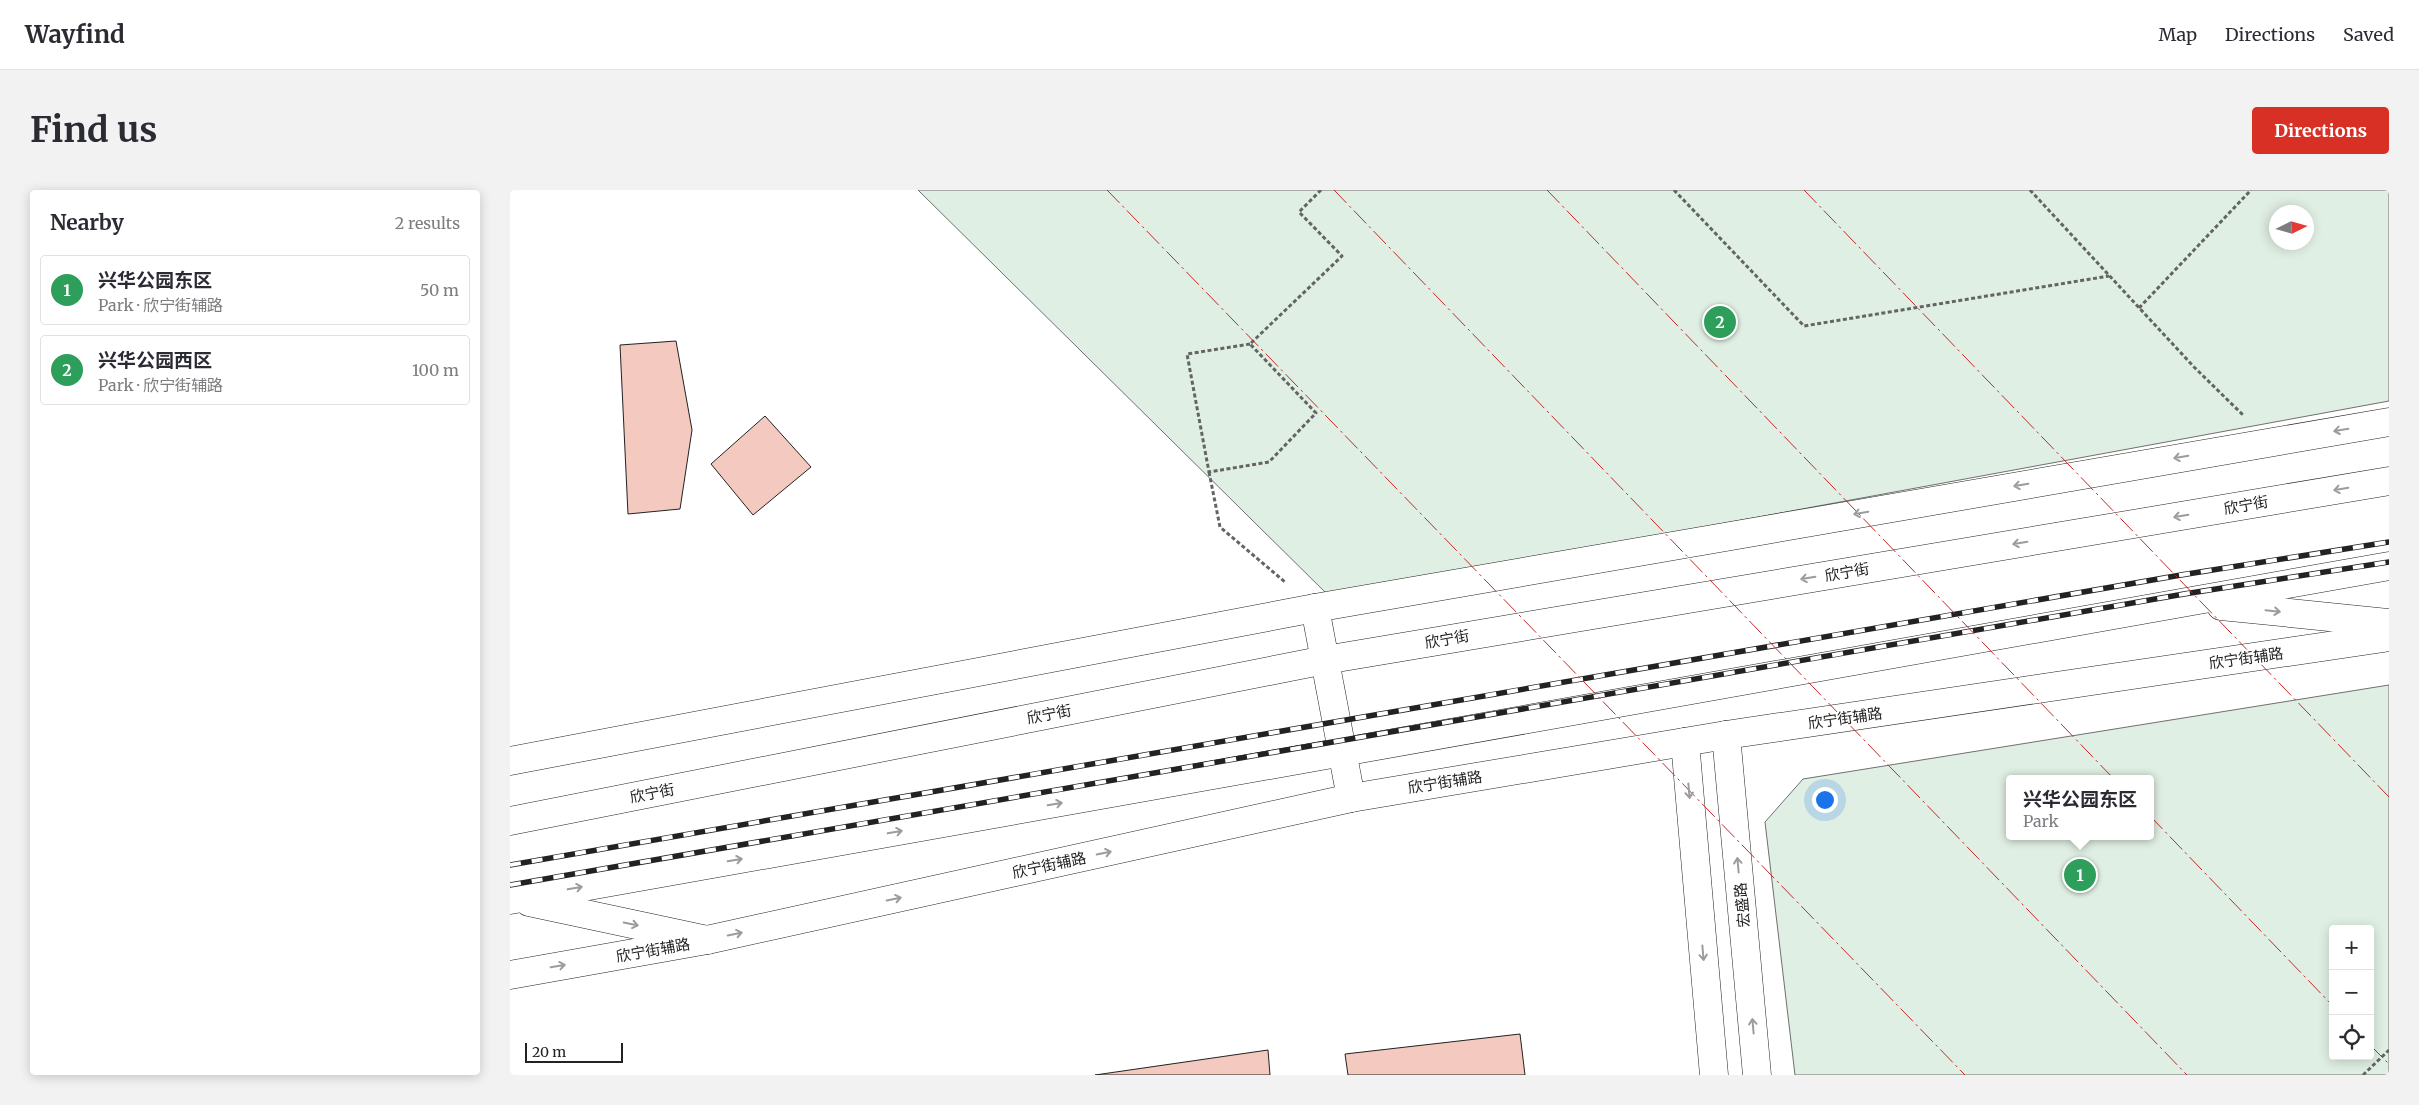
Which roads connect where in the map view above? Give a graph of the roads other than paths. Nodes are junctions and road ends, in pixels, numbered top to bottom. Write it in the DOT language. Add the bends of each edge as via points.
graph roads {
  1 [pos="2389,422"];
  2 [pos="2389,481"];
  3 [pos="2389,566"];
  4 [pos="2190,602"];
  5 [pos="1316,608"];
  6 [pos="2389,623"];
  7 [pos="2389,637"];
  8 [pos="1325,660"];
  9 [pos="1726,735"];
  10 [pos="1685,742"];
  11 [pos="1341,754"];
  12 [pos="510,761"];
  13 [pos="1350,798"];
  14 [pos="514,819"];
  15 [pos="513,899"];
  16 [pos="707,940"];
  17 [pos="510,974"];
  18 [pos="1714,1075"];
  19 [pos="1757,1075"];
  1 -- 5 [label="street, one-way"];
  2 -- 8 [label="street, 欣宁街, one-way"];
  3 -- 4 [label="street"];
  4 -- 6 [label="street, one-way"];
  4 -- 11 [label="street"];
  5 -- 8 [label="street"];
  5 -- 12 [label="street"];
  7 -- 9 [label="street, 欣宁街辅路"];
  8 -- 11 [label="street"];
  8 -- 14 [label="street, 欣宁街"];
  9 -- 10 [label="street, 欣宁街辅路"];
  19 -- 9 [label="street, 宏盛路, one-way"];
  10 -- 13 [label="street, 欣宁街辅路"];
  10 -- 18 [label="street, one-way"];
  11 -- 13 [label="street"];
  15 -- 11 [label="street, one-way"];
  16 -- 13 [label="street, 欣宁街辅路, one-way"];
  15 -- 16 [label="street, one-way"];
  17 -- 16 [label="street, 欣宁街辅路, one-way"];
}
